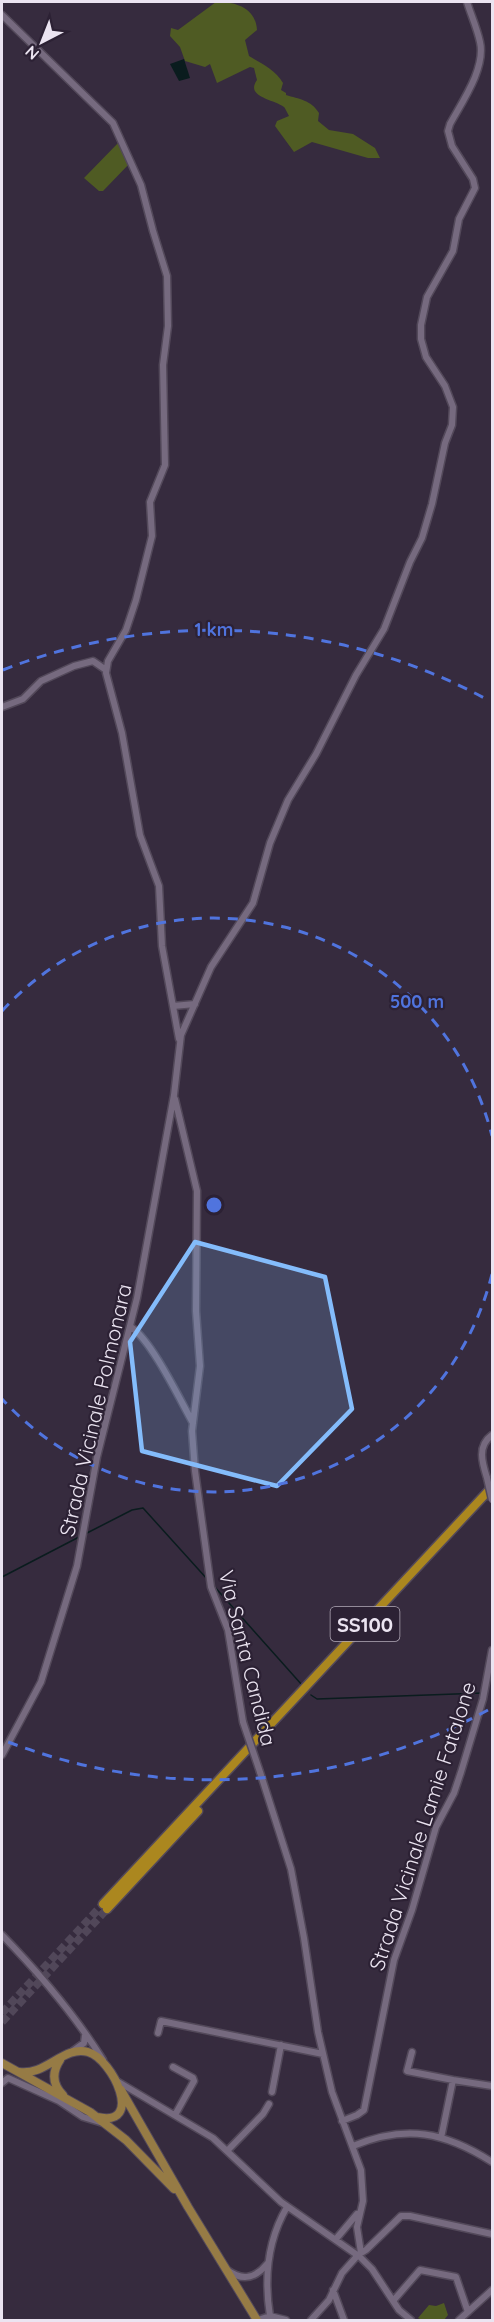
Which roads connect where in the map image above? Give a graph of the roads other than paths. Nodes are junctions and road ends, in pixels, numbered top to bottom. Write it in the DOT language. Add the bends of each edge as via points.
graph roads {
  1 [pos="467,2"];
  2 [pos="2,15"];
  3 [pos="106,670"];
  4 [pos="2,707"];
  5 [pos="195,1004"];
  6 [pos="173,1006"];
  7 [pos="179,1042"];
  8 [pos="174,1095"];
  9 [pos="180,1120"];
  10 [pos="169,1122"];
  11 [pos="131,1327"];
  12 [pos="193,1424"];
  13 [pos="492,1435"];
  14 [pos="492,1486"];
  15 [pos="492,1494"];
  16 [pos="492,1500"];
  17 [pos="492,1650"];
  18 [pos="2,1755"];
  19 [pos="2,1935"];
  20 [pos="84,2032"];
  21 [pos="158,2033"];
  22 [pos="281,2045"];
  23 [pos="72,2051"];
  24 [pos="412,2052"];
  25 [pos="323,2054"];
  26 [pos="63,2057"];
  27 [pos="107,2066"];
  28 [pos="173,2067"];
  29 [pos="115,2080"];
  30 [pos="453,2080"];
  31 [pos="2,2083"];
  32 [pos="492,2086"];
  33 [pos="121,2090"];
  34 [pos="272,2092"];
  35 [pos="64,2097"];
  36 [pos="269,2104"];
  37 [pos="175,2115"];
  38 [pos="96,2117"];
  39 [pos="342,2121"];
  40 [pos="104,2123"];
  41 [pos="441,2138"];
  42 [pos="353,2146"];
  43 [pos="228,2150"];
  44 [pos="492,2162"];
  45 [pos="188,2207"];
  46 [pos="287,2207"];
  47 [pos="360,2212"];
  48 [pos="492,2234"];
  49 [pos="336,2239"];
  50 [pos="360,2254"];
  51 [pos="268,2263"];
  52 [pos="226,2269"];
  53 [pos="333,2290"];
  54 [pos="492,2290"];
  55 [pos="393,2301"];
  56 [pos="399,2310"];
  57 [pos="468,2312"];
  58 [pos="270,2316"];
  59 [pos="257,2320"];
  60 [pos="286,2320"];
  61 [pos="311,2320"];
  62 [pos="344,2320"];
  63 [pos="399,2320"];
  64 [pos="411,2320"];
  65 [pos="459,2320"];
  1 -- 5 [label="street" via="481,43 481,59 448,131 475,188 459,219 453,251 427,297 421,330 426,357 453,407 432,504 384,628 288,800 270,843 253,903 214,962"];
  2 -- 3 [label="street" via="113,123 144,192 166,271 169,300 163,365 165,465 150,502 152,536 134,609"];
  3 -- 4 [label="street" via="93,661 74,666 41,681 23,699"];
  3 -- 6 [label="street" via="140,835 159,886 162,946"];
  5 -- 6 [label="street"];
  5 -- 7 [label="street"];
  6 -- 7 [label="street"];
  7 -- 8 [label="street"];
  8 -- 9 [label="street, Via Santa Candida"];
  8 -- 10 [label="street, Strada Vicinale Polmonara"];
  9 -- 10 [label="street"];
  9 -- 12 [label="street, Via Santa Candida" via="197,1191 196,1311 200,1366"];
  10 -- 11 [label="street, Strada Vicinale Polmonara"];
  11 -- 12 [label="street" via="155,1357"];
  11 -- 18 [label="street, Strada Vicinale Polmonara" via="97,1457 77,1566 53,1649 37,1693"];
  12 -- 25 [label="street, Via Santa Candida, bridge" via="196,1480 211,1583 228,1630 243,1722 291,1869"];
  13 -- 16 [label="street, bridge" via="482,1450"];
  14 -- 15 [label="highway, SS100" via="105,1906"];
  17 -- 39 [label="street, Strada Vicinale Lamie Fatalone" via="485,1693 456,1786 436,1827 394,1960 364,2110"];
  19 -- 20 [label="street"];
  20 -- 23 [label="street" via="84,2043"];
  20 -- 27 [label="street"];
  21 -- 22 [label="street" via="160,2021"];
  22 -- 25 [label="street"];
  22 -- 34 [label="street"];
  23 -- 26 [label="main road"];
  23 -- 27 [label="main road" via="94,2054"];
  24 -- 30 [label="street" via="407,2071"];
  25 -- 39 [label="street, Via Santa Candida"];
  26 -- 35 [label="main road" via="55,2068 54,2079"];
  26 -- 35 [label="main road" via="32,2073 19,2072 2,2063"];
  27 -- 29 [label="main road"];
  28 -- 37 [label="street" via="194,2078"];
  29 -- 33 [label="main road"];
  29 -- 37 [label="street"];
  30 -- 32 [label="street"];
  30 -- 41 [label="street"];
  31 -- 40 [label="street" via="8,2078 59,2101 83,2117"];
  33 -- 38 [label="main road" via="118,2114 111,2118"];
  33 -- 45 [label="main road"];
  35 -- 38 [label="main road"];
  36 -- 43 [label="street"];
  37 -- 43 [label="street"];
  38 -- 40 [label="main road"];
  39 -- 42 [label="street, Via Santa Candida"];
  40 -- 45 [label="main road" via="140,2153"];
  41 -- 42 [label="street" via="399,2133 377,2136"];
  41 -- 44 [label="street"];
  42 -- 47 [label="street, Via Santa Candida" via="362,2180"];
  43 -- 46 [label="street"];
  45 -- 52 [label="main road"];
  46 -- 49 [label="street"];
  46 -- 51 [label="street" via="277,2227"];
  47 -- 49 [label="street"];
  47 -- 50 [label="street, Via Santa Candida"];
  48 -- 50 [label="street" via="402,2216"];
  49 -- 50 [label="street"];
  50 -- 53 [label="street" via="337,2279"];
  50 -- 55 [label="street"];
  51 -- 52 [label="street" via="249,2277 239,2277"];
  51 -- 58 [label="street"];
  52 -- 59 [label="main road"];
  53 -- 61 [label="street"];
  53 -- 62 [label="street"];
  54 -- 57 [label="street"];
  55 -- 56 [label="street"];
  55 -- 57 [label="street" via="420,2271 456,2277"];
  56 -- 63 [label="street"];
  56 -- 64 [label="street"];
  57 -- 65 [label="street"];
  58 -- 59 [label="street"];
  58 -- 60 [label="street"];
}
